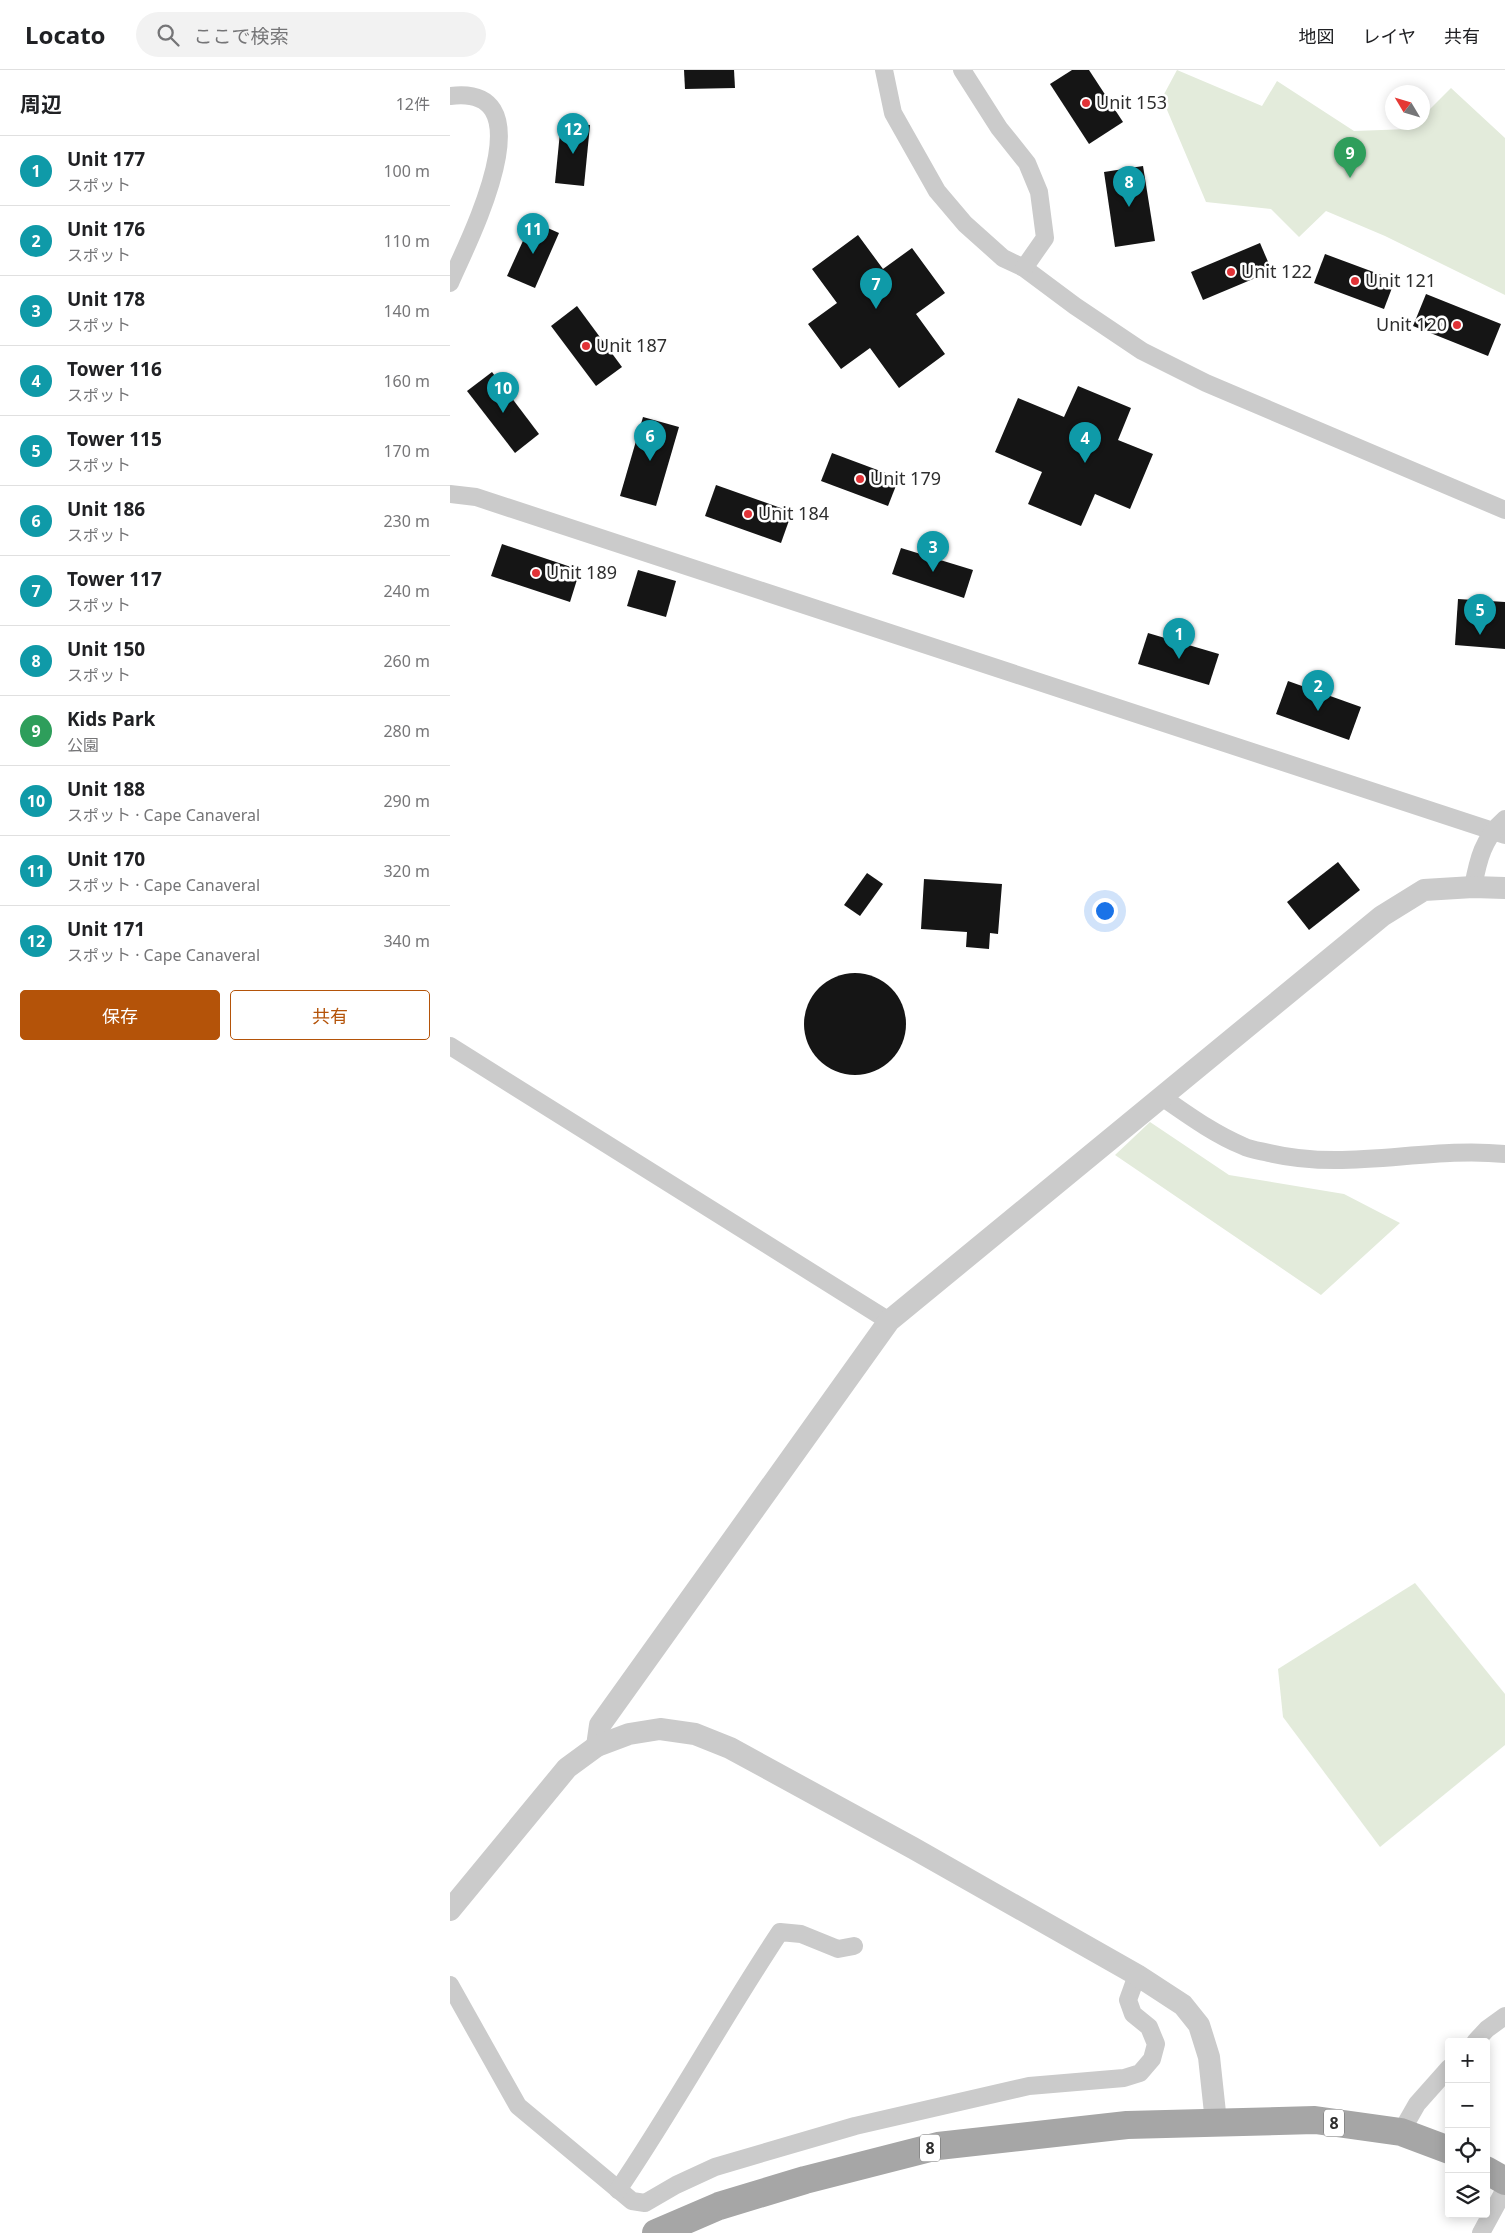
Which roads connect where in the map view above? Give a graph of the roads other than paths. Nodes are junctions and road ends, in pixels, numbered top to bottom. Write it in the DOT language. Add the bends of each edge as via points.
graph roads {
  1 [pos="884,70"];
  2 [pos="962,70"];
  3 [pos="450,96"];
  4 [pos="1024,268"];
  5 [pos="450,283"];
  6 [pos="450,494"];
  7 [pos="1505,510"];
  8 [pos="1501,828"];
  9 [pos="1473,887"];
  10 [pos="1505,888"];
  11 [pos="450,1046"];
  12 [pos="1162,1097"];
  13 [pos="1505,1154"];
  14 [pos="888,1321"];
  15 [pos="597,1746"];
  16 [pos="450,1910"];
  17 [pos="854,1946"];
  18 [pos="1137,1975"];
  19 [pos="450,1985"];
  20 [pos="1505,2016"];
  21 [pos="1479,2038"];
  22 [pos="1445,2072"];
  23 [pos="1216,2122"];
  24 [pos="1401,2132"];
  25 [pos="1445,2148"];
  26 [pos="1490,2172"];
  27 [pos="1505,2181"];
  28 [pos="1505,2189"];
  29 [pos="618,2190"];
  30 [pos="656,2233"];
  31 [pos="1481,2233"];
  1 -- 4 [label="street" via="893,113 937,191 965,224 1003,258"];
  2 -- 4 [label="street" via="1026,163 1040,192 1045,238"];
  3 -- 5 [label="street" via="463,95 488,103 500,125 485,203"];
  4 -- 7 [label="street" via="1142,351 1198,379"];
  6 -- 8 [label="street" via="476,497"];
  8 -- 9 [label="street" via="1479,858"];
  9 -- 10 [label="street"];
  9 -- 12 [label="street" via="1424,890 1382,916"];
  11 -- 14 [label="street"];
  12 -- 13 [label="street" via="1199,1123 1244,1147 1292,1158 1337,1162 1443,1153"];
  12 -- 14 [label="street"];
  14 -- 15 [label="street" via="600,1725"];
  15 -- 16 [label="street" via="567,1768"];
  15 -- 18 [label="street" via="629,1734 660,1729 695,1734 730,1748"];
  17 -- 29 [label="street" via="838,1950 801,1934 780,1932 662,2125"];
  18 -- 23 [label="street" via="1183,2005 1199,2025 1209,2057"];
  18 -- 29 [label="street" via="1128,2000 1133,2014 1148,2027 1156,2044 1152,2059 1140,2073 1124,2078 1029,2086 854,2126 715,2167 645,2203 632,2201"];
  19 -- 29 [label="street" via="518,2106"];
  20 -- 21 [label="street"];
  22 -- 24 [label="street" via="1417,2104"];
  23 -- 24 [label="main road, 8" via="1315,2120"];
  23 -- 30 [label="main road, 8" via="1126,2125 938,2146 718,2206"];
  24 -- 25 [label="main road, 8"];
  26 -- 27 [label="main road"];
  28 -- 31 [label="street"];
}
